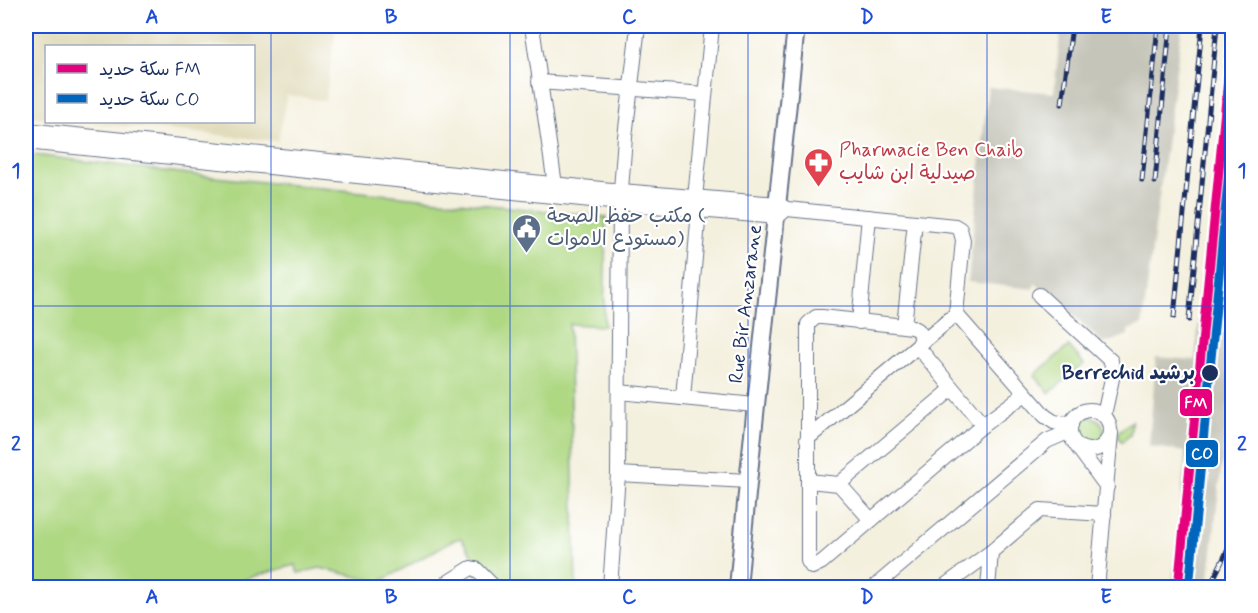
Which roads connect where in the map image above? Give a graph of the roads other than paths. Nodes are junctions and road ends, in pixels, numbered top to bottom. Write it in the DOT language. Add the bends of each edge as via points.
graph roads {
  1 [pos="532,26"];
  2 [pos="638,26"];
  3 [pos="712,26"];
  4 [pos="796,26"];
  5 [pos="539,82"];
  6 [pos="632,88"];
  7 [pos="705,94"];
  8 [pos="26,130"];
  9 [pos="26,142"];
  10 [pos="326,167"];
  11 [pos="556,190"];
  12 [pos="621,197"];
  13 [pos="697,204"];
  14 [pos="781,210"];
  15 [pos="869,217"];
  16 [pos="915,222"];
  17 [pos="1039,295"];
  18 [pos="956,314"];
  19 [pos="859,322"];
  20 [pos="904,326"];
  21 [pos="918,347"];
  22 [pos="952,389"];
  23 [pos="619,392"];
  24 [pos="1025,394"];
  25 [pos="683,398"];
  26 [pos="756,405"];
  27 [pos="1104,416"];
  28 [pos="983,425"];
  29 [pos="1070,428"];
  30 [pos="1111,433"];
  31 [pos="807,439"];
  32 [pos="1076,444"];
  33 [pos="618,474"];
  34 [pos="748,481"];
  35 [pos="808,481"];
  36 [pos="839,484"];
  37 [pos="1107,487"];
  38 [pos="1104,514"];
  39 [pos="871,520"];
  40 [pos="991,552"];
  41 [pos="439,588"];
  42 [pos="495,588"];
  43 [pos="610,588"];
  44 [pos="738,588"];
  45 [pos="873,588"];
  46 [pos="942,588"];
  47 [pos="988,588"];
  48 [pos="1097,588"];
  1 -- 5 [label="street"];
  2 -- 6 [label="street"];
  3 -- 7 [label="street"];
  4 -- 14 [label="street, Rue Bir Anzarane"];
  5 -- 6 [label="street"];
  5 -- 11 [label="street"];
  6 -- 7 [label="street"];
  6 -- 12 [label="street"];
  7 -- 13 [label="street"];
  8 -- 10 [label="street"];
  9 -- 10 [label="street"];
  10 -- 11 [label="street"];
  11 -- 12 [label="street"];
  12 -- 13 [label="street"];
  12 -- 23 [label="street"];
  13 -- 14 [label="street"];
  13 -- 25 [label="street"];
  14 -- 15 [label="street"];
  14 -- 26 [label="street, Rue Bir Anzarane"];
  15 -- 16 [label="street"];
  15 -- 19 [label="street"];
  16 -- 18 [label="street" via="960,229"];
  16 -- 20 [label="street"];
  17 -- 27 [label="street" via="1111,361 1113,375"];
  18 -- 21 [label="street"];
  18 -- 24 [label="street"];
  19 -- 20 [label="street"];
  19 -- 31 [label="street" via="816,317 808,324"];
  20 -- 21 [label="street" via="920,332"];
  21 -- 22 [label="street"];
  21 -- 31 [label="street"];
  22 -- 28 [label="street"];
  22 -- 36 [label="street"];
  23 -- 25 [label="street"];
  23 -- 33 [label="street"];
  24 -- 28 [label="street"];
  24 -- 29 [label="street" via="1045,416"];
  25 -- 26 [label="street"];
  26 -- 34 [label="street, Rue Bir Anzarane"];
  27 -- 29 [label="street" via="1085,411 1076,416"];
  27 -- 30 [label="street"];
  28 -- 39 [label="street"];
  29 -- 32 [label="street"];
  29 -- 45 [label="street" via="1047,441"];
  30 -- 32 [label="street" via="1098,450 1083,450"];
  30 -- 37 [label="street"];
  31 -- 35 [label="street"];
  32 -- 37 [label="street"];
  33 -- 34 [label="street"];
  33 -- 43 [label="street"];
  34 -- 44 [label="street, Rue Bir Anzarane"];
  35 -- 36 [label="street"];
  35 -- 39 [label="street" via="808,561 812,567"];
  36 -- 39 [label="street"];
  37 -- 38 [label="street"];
  38 -- 40 [label="street" via="1040,510"];
  38 -- 48 [label="street"];
  40 -- 46 [label="street"];
  40 -- 47 [label="street"];
  41 -- 42 [label="street" via="466,570 476,569"];
}
